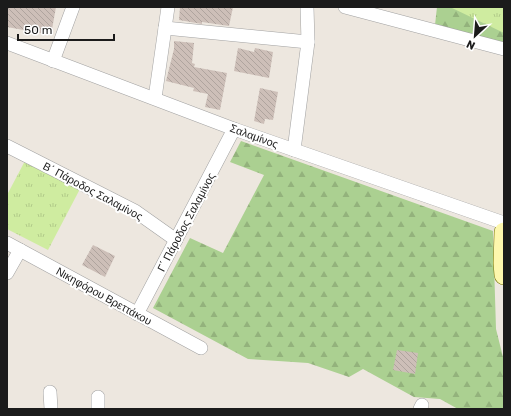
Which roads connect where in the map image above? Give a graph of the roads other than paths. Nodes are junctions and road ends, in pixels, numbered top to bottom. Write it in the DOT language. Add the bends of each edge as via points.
graph roads {
  1 [pos="72,7"];
  2 [pos="168,7"];
  3 [pos="307,7"];
  4 [pos="345,7"];
  5 [pos="165,28"];
  6 [pos="308,42"];
  7 [pos="7,43"];
  8 [pos="504,49"];
  9 [pos="53,61"];
  10 [pos="155,98"];
  11 [pos="234,129"];
  12 [pos="7,146"];
  13 [pos="294,150"];
  14 [pos="504,223"];
  15 [pos="504,232"];
  16 [pos="176,240"];
  17 [pos="7,243"];
  18 [pos="20,250"];
  19 [pos="7,273"];
  20 [pos="504,275"];
  21 [pos="137,314"];
  22 [pos="201,348"];
  23 [pos="50,392"];
  24 [pos="51,409"];
  1 -- 9 [label="street"];
  2 -- 5 [label="street"];
  3 -- 6 [label="street"];
  4 -- 8 [label="street"];
  5 -- 6 [label="street"];
  5 -- 10 [label="street"];
  6 -- 13 [label="street"];
  7 -- 9 [label="street, Σαλαμίνος"];
  9 -- 10 [label="street, Σαλαμίνος"];
  10 -- 11 [label="street, Σαλαμίνος"];
  11 -- 13 [label="street, Σαλαμίνος"];
  11 -- 16 [label="street, Γ΄ Πάροδος Σαλαμίνος"];
  12 -- 16 [label="street, Β΄ Πάροδος Σαλαμίνος" via="135,211"];
  13 -- 14 [label="street, Σαλαμίνος"];
  15 -- 20 [label="street"];
  16 -- 21 [label="street, Γ΄ Πάροδος Σαλαμίνος"];
  17 -- 18 [label="street, Νικηφόρου Βρεττάκου"];
  18 -- 19 [label="street"];
  18 -- 21 [label="street, Νικηφόρου Βρεττάκου"];
  21 -- 22 [label="street, Νικηφόρου Βρεττάκου"];
  23 -- 24 [label="street"];
}
